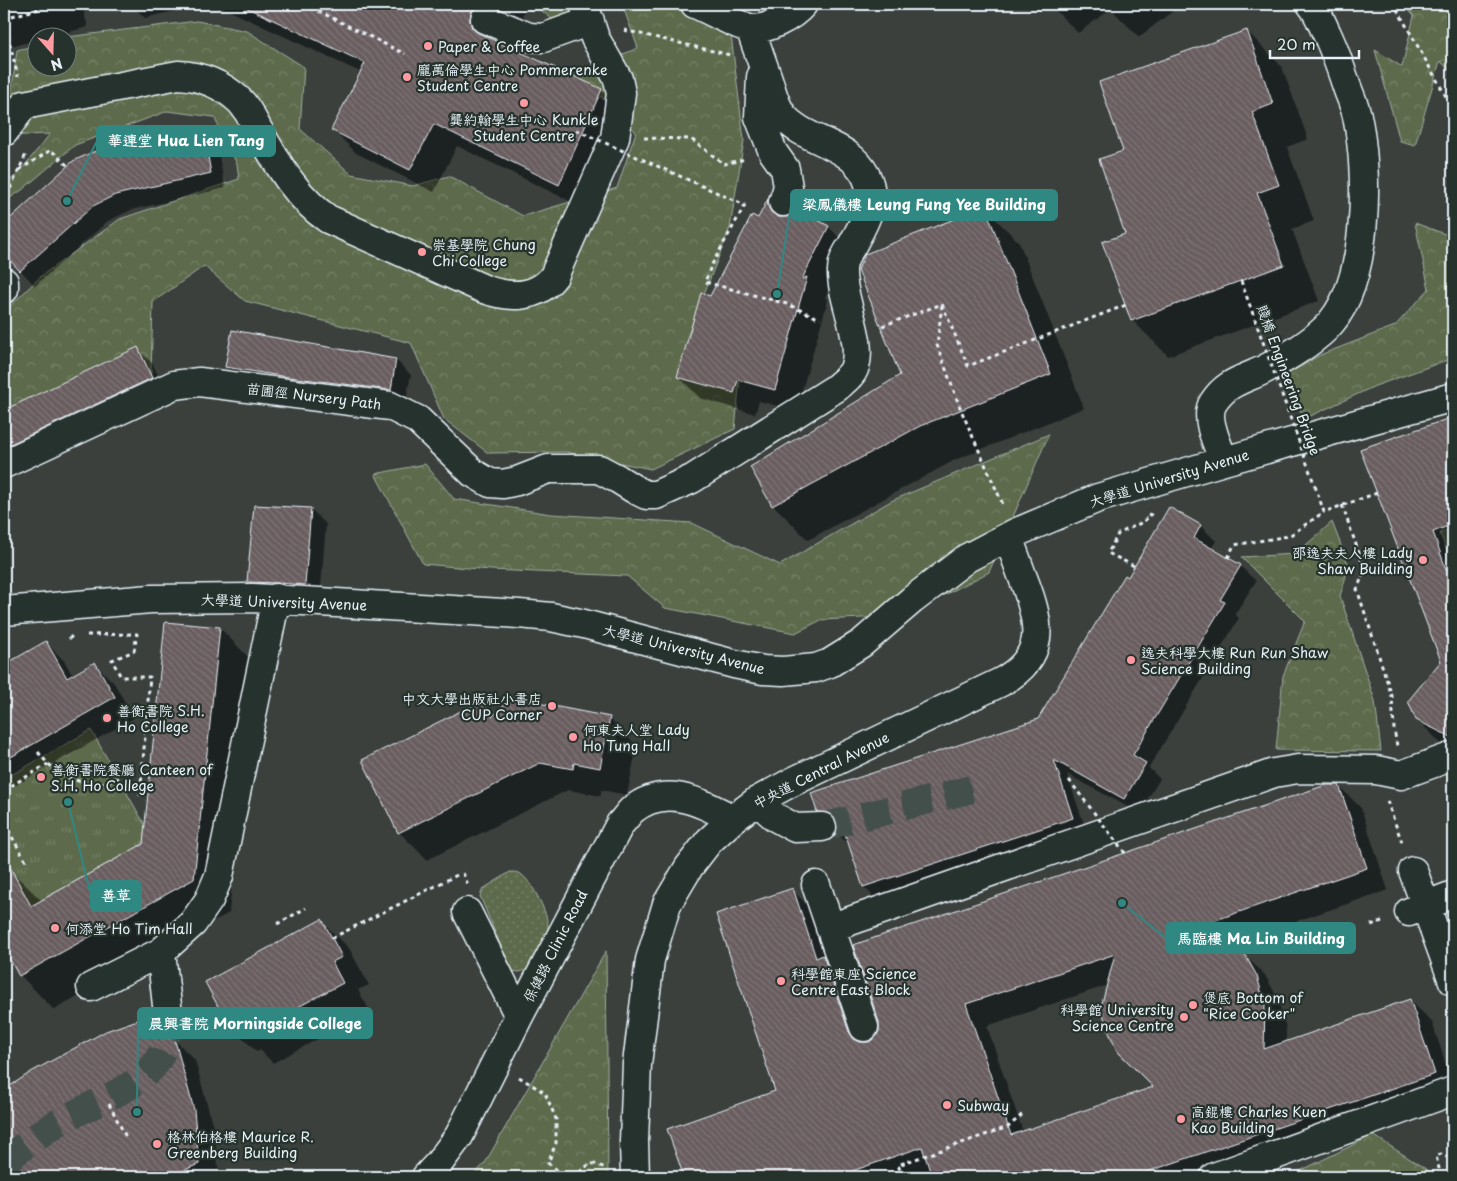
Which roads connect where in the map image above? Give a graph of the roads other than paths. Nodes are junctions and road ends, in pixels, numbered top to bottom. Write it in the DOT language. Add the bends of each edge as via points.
graph roads {
  1 [pos="695,4"];
  2 [pos="803,4"];
  3 [pos="1311,4"];
  4 [pos="587,13"];
  5 [pos="486,19"];
  6 [pos="750,28"];
  7 [pos="762,63"];
  8 [pos="4,132"];
  9 [pos="783,202"];
  10 [pos="4,282"];
  11 [pos="4,289"];
  12 [pos="1453,397"];
  13 [pos="1224,461"];
  14 [pos="4,464"];
  15 [pos="1008,537"];
  16 [pos="276,598"];
  17 [pos="4,611"];
  18 [pos="1453,756"];
  19 [pos="757,801"];
  20 [pos="733,819"];
  21 [pos="822,828"];
  22 [pos="1413,871"];
  23 [pos="816,885"];
  24 [pos="1453,896"];
  25 [pos="1417,909"];
  26 [pos="467,912"];
  27 [pos="830,928"];
  28 [pos="161,952"];
  29 [pos="1453,982"];
  30 [pos="91,986"];
  31 [pos="519,1016"];
  32 [pos="169,1023"];
  33 [pos="864,1027"];
  34 [pos="1453,1091"];
  35 [pos="426,1177"];
  36 [pos="635,1177"];
  37 [pos="1214,1177"];
  1 -- 6 [label="street"];
  2 -- 6 [label="street" via="787,18"];
  3 -- 13 [label="street" via="1333,48 1357,114 1363,161 1363,229 1346,301 1337,316 1295,352 1225,388 1212,404 1209,415"];
  4 -- 5 [label="street" via="543,38 529,36"];
  4 -- 8 [label="street" via="595,38 621,88 615,138 554,276 548,284 528,294 515,296 484,289 320,214 298,193 240,101 209,80 178,75 24,105"];
  6 -- 7 [label="street, 苗圃徑 Nursery Path"];
  7 -- 9 [label="street" via="759,117 773,152 785,170 788,187"];
  7 -- 14 [label="street, 苗圃徑 Nursery Path" via="777,106 785,118 847,153 867,177 871,191 870,206 841,270 855,335 855,364 836,388 692,479 656,495 646,495 599,469 548,468 503,484 490,483 472,474 418,420 390,406 199,382 174,385"];
  10 -- 11 [label="street"];
  12 -- 13 [label="street, 大學道 University Avenue"];
  13 -- 15 [label="street, 大學道 University Avenue" via="1098,498"];
  15 -- 16 [label="street, 大學道 University Avenue" via="967,558 939,578 845,655 830,663 802,670 762,670 551,617"];
  15 -- 19 [label="street, 中央道 Central Avenue" via="1037,620 1033,650 1020,670"];
  16 -- 17 [label="street, 大學道 University Avenue" via="151,599"];
  16 -- 28 [label="street" via="219,876 209,900 193,924"];
  18 -- 27 [label="street" via="1389,772 1298,769 1274,773"];
  19 -- 20 [label="street, 中央道 Central Avenue"];
  19 -- 21 [label="street" via="774,817 795,828"];
  20 -- 31 [label="street, 保健路 Clinic Road" via="706,805 667,795 632,810 609,842"];
  20 -- 36 [label="street, 中央道 Central Avenue" via="689,868 667,904 650,960 637,1064"];
  22 -- 25 [label="street"];
  23 -- 27 [label="street"];
  24 -- 25 [label="street"];
  25 -- 29 [label="street"];
  26 -- 31 [label="street"];
  27 -- 33 [label="street"];
  28 -- 30 [label="street"];
  28 -- 32 [label="street"];
  31 -- 35 [label="street, 保健路 Clinic Road" via="459,1136"];
  34 -- 37 [label="street"];
}
